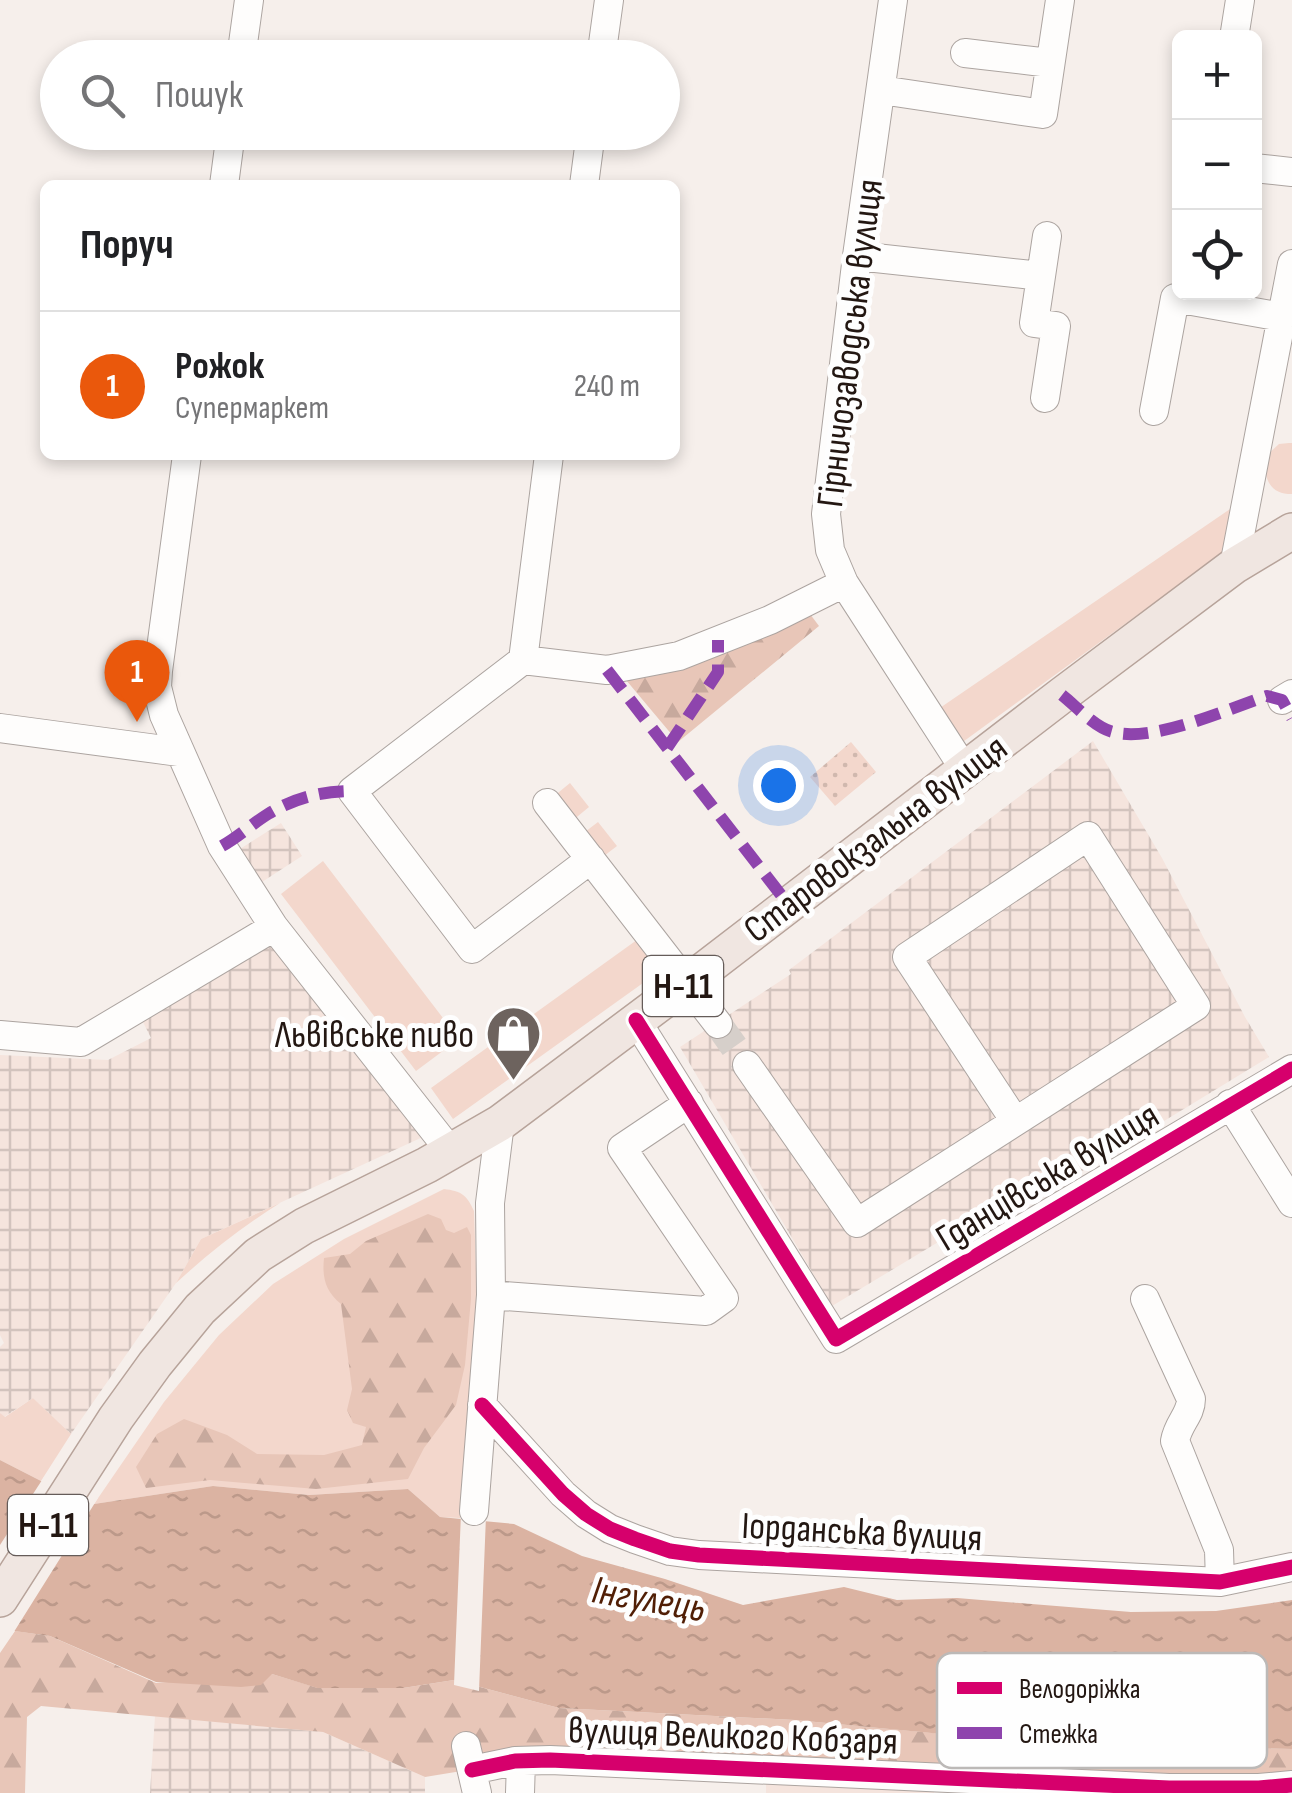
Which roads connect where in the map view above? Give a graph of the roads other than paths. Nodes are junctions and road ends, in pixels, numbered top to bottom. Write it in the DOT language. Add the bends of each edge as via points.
graph roads {
  1 [pos="249,0"];
  2 [pos="609,0"];
  3 [pos="892,0"];
  4 [pos="1060,0"];
  5 [pos="1240,0"];
  6 [pos="1235,30"];
  7 [pos="243,40"];
  8 [pos="603,40"];
  9 [pos="964,54"];
  10 [pos="1050,63"];
  11 [pos="881,90"];
  12 [pos="229,150"];
  13 [pos="589,150"];
  14 [pos="1262,169"];
  15 [pos="1292,172"];
  16 [pos="225,180"];
  17 [pos="585,180"];
  18 [pos="1048,236"];
  19 [pos="857,256"];
  20 [pos="1292,264"];
  21 [pos="1042,276"];
  22 [pos="1282,317"];
  23 [pos="1045,398"];
  24 [pos="1154,411"];
  25 [pos="186,460"];
  26 [pos="548,460"];
  27 [pos="1292,531"];
  28 [pos="1234,566"];
  29 [pos="844,583"];
  30 [pos="524,660"];
  31 [pos="0,728"];
  32 [pos="178,752"];
  33 [pos="964,770"];
  34 [pos="548,803"];
  35 [pos="591,859"];
  36 [pos="274,927"];
  37 [pos="687,983"];
  38 [pos="636,1020"];
  39 [pos="718,1024"];
  40 [pos="0,1035"];
  41 [pos="747,1066"];
  42 [pos="1292,1069"];
  43 [pos="690,1104"];
  44 [pos="1230,1104"];
  45 [pos="1016,1122"];
  46 [pos="500,1123"];
  47 [pos="450,1152"];
  48 [pos="1292,1202"];
  49 [pos="491,1295"];
  50 [pos="1145,1299"];
  51 [pos="482,1405"];
  52 [pos="474,1511"];
  53 [pos="1292,1567"];
  54 [pos="1220,1582"];
  55 [pos="0,1599"];
  56 [pos="521,1761"];
  57 [pos="472,1770"];
  58 [pos="1292,1784"];
  59 [pos="520,1793"];
  1 -- 7 [label="street"];
  2 -- 8 [label="street"];
  3 -- 11 [label="street, Гірничозаводська вулиця"];
  4 -- 10 [label="street"];
  5 -- 6 [label="street"];
  9 -- 10 [label="street"];
  10 -- 11 [label="street" via="1042,114"];
  11 -- 19 [label="street, Гірничозаводська вулиця"];
  12 -- 16 [label="street"];
  13 -- 17 [label="street"];
  14 -- 15 [label="street"];
  18 -- 21 [label="street"];
  19 -- 21 [label="street"];
  19 -- 29 [label="street, Гірничозаводська вулиця" via="826,514 830,550"];
  20 -- 22 [label="street"];
  21 -- 23 [label="street" via="1034,323 1056,326"];
  22 -- 24 [label="street" via="1175,298"];
  22 -- 28 [label="street"];
  25 -- 32 [label="street" via="158,670 160,702"];
  26 -- 30 [label="street"];
  27 -- 28 [label="main road, Старовокзальна вулиця / Н-11"];
  28 -- 33 [label="main road, Старовокзальна вулиця / Н-11"];
  29 -- 30 [label="street" via="680,656 607,670"];
  29 -- 33 [label="street, Гірничозаводська вулиця"];
  30 -- 35 [label="street" via="352,791 472,948"];
  31 -- 32 [label="street"];
  32 -- 36 [label="street" via="222,846"];
  33 -- 37 [label="main road, Старовокзальна вулиця / Н-11"];
  34 -- 35 [label="street"];
  35 -- 37 [label="street"];
  36 -- 40 [label="street" via="81,1042"];
  36 -- 47 [label="street"];
  37 -- 38 [label="main road, Старовокзальна вулиця / Н-11"];
  37 -- 39 [label="street"];
  38 -- 43 [label="street"];
  38 -- 46 [label="main road, Старовокзальна вулиця / Н-11"];
  41 -- 45 [label="street" via="857,1223"];
  42 -- 44 [label="street, Гданцівська вулиця"];
  43 -- 44 [label="street, Гданцівська вулиця" via="836,1339"];
  43 -- 49 [label="street" via="622,1148 724,1298 706,1312"];
  44 -- 48 [label="street"];
  45 -- 45 [label="street" via="1196,1006 1088,836 907,957"];
  46 -- 47 [label="main road, Старовокзальна вулиця / Н-11"];
  46 -- 49 [label="street" via="490,1203"];
  47 -- 55 [label="main road, Старовокзальна вулиця / Н-11" via="304,1226 258,1255 200,1309 135,1391"];
  49 -- 51 [label="street"];
  50 -- 54 [label="street" via="1192,1399 1175,1441 1218,1550"];
  51 -- 52 [label="street"];
  51 -- 54 [label="street, Іорданська вулиця" via="586,1514 670,1551"];
  53 -- 54 [label="street, Іорданська вулиця"];
  56 -- 57 [label="street, вулиця Великого Кобзаря"];
  56 -- 58 [label="street, вулиця Великого Кобзаря" via="1168,1788"];
  56 -- 59 [label="street"];
}
